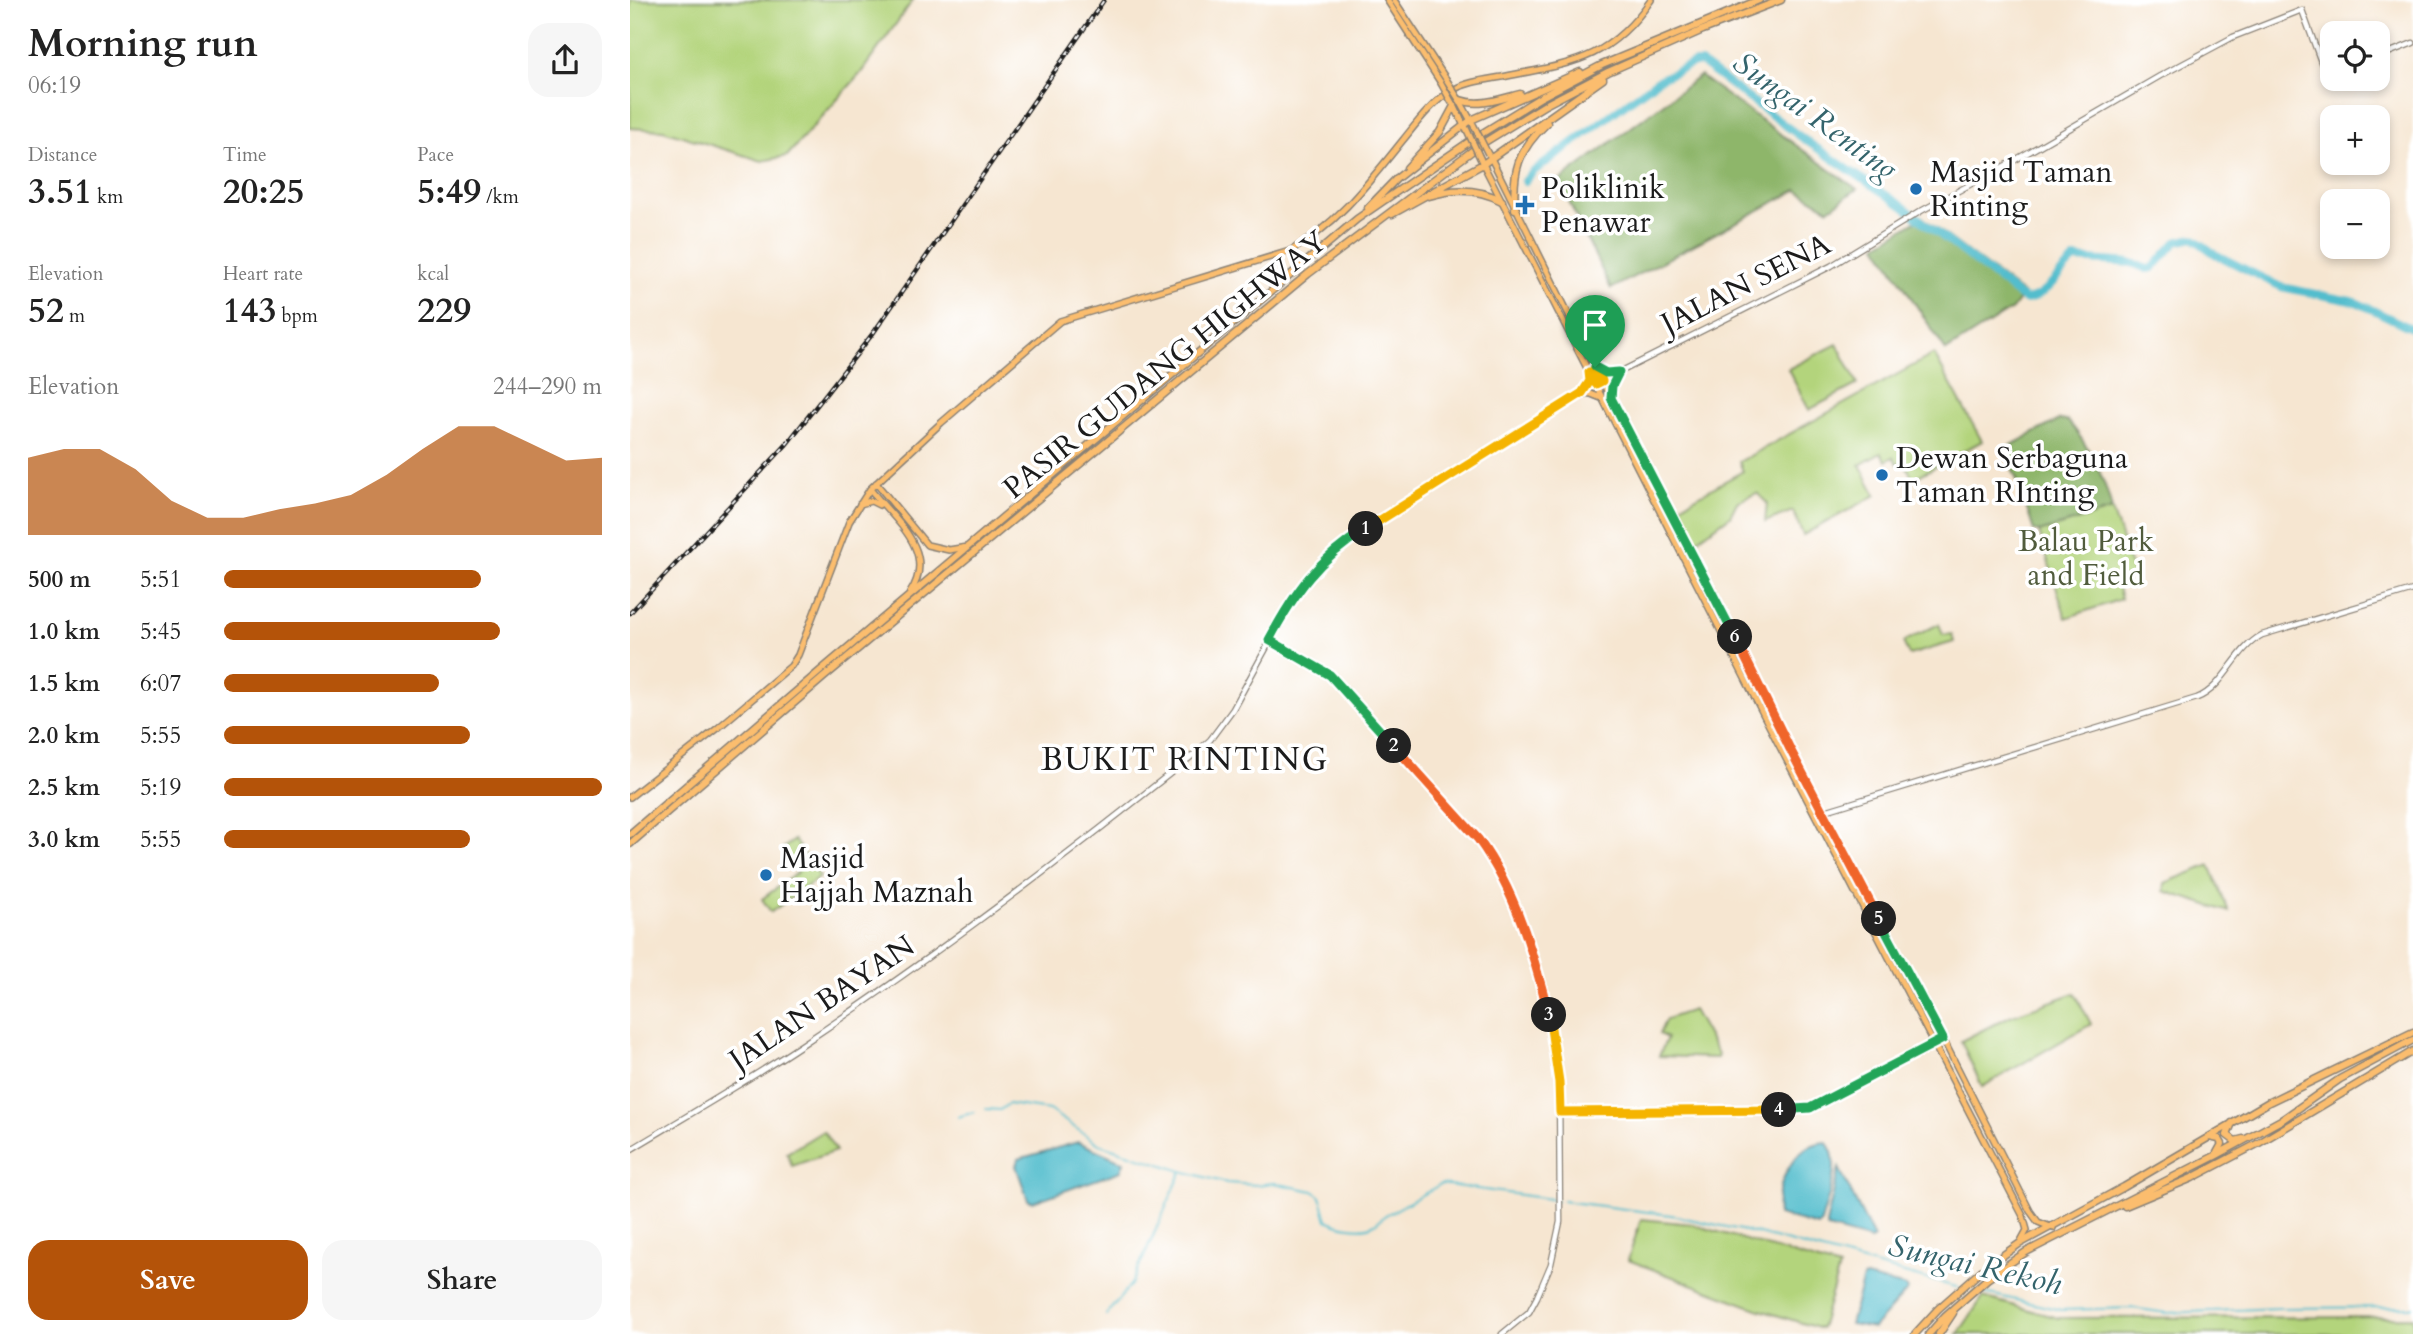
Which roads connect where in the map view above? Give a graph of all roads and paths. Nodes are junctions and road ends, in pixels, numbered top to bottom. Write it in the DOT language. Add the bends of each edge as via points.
graph roads {
  1 [pos="1387,0"];
  2 [pos="1394,0"];
  3 [pos="1651,0"];
  4 [pos="1759,0"];
  5 [pos="1781,0"];
  6 [pos="2413,43"];
  7 [pos="2320,51"];
  8 [pos="2390,52"];
  9 [pos="1602,65"];
  10 [pos="1622,66"];
  11 [pos="1444,81"];
  12 [pos="1535,91"];
  13 [pos="1456,102"];
  14 [pos="1563,107"];
  15 [pos="1472,122"];
  16 [pos="1465,127"];
  17 [pos="1490,156"];
  18 [pos="1482,162"];
  19 [pos="1396,179"];
  20 [pos="1502,201"];
  21 [pos="1409,205"];
  22 [pos="1515,209"];
  23 [pos="1357,219"];
  24 [pos="1375,224"];
  25 [pos="1595,367"];
  26 [pos="1589,372"];
  27 [pos="1619,372"];
  28 [pos="1599,383"];
  29 [pos="1582,393"];
  30 [pos="1611,398"];
  31 [pos="1604,400"];
  32 [pos="876,484"];
  33 [pos="870,489"];
  34 [pos="860,503"];
  35 [pos="885,508"];
  36 [pos="970,547"];
  37 [pos="2413,590"];
  38 [pos="906,599"];
  39 [pos="1269,640"];
  40 [pos="630,797"];
  41 [pos="1823,810"];
  42 [pos="1815,814"];
  43 [pos="630,834"];
  44 [pos="630,844"];
  45 [pos="2413,1032"];
  46 [pos="1943,1039"];
  47 [pos="2413,1040"];
  48 [pos="1933,1044"];
  49 [pos="2413,1051"];
  50 [pos="1560,1112"];
  51 [pos="2233,1122"];
  52 [pos="2207,1137"];
  53 [pos="2248,1138"];
  54 [pos="630,1150"];
  55 [pos="2215,1156"];
  56 [pos="2053,1228"];
  57 [pos="2066,1231"];
  58 [pos="2019,1244"];
  59 [pos="1958,1305"];
  60 [pos="1502,1334"];
  61 [pos="1915,1334"];
  62 [pos="1929,1334"];
  63 [pos="1939,1334"];
  1 -- 11 [label="main road"];
  2 -- 11 [label="main road"];
  3 -- 32 [label="main road" via="1615,42 1587,58 1449,92 1352,202 1309,241 1290,251 1060,321"];
  4 -- 9 [label="highway, PASIR GUDANG HIGHWAY"];
  5 -- 10 [label="highway, PASIR GUDANG HIGHWAY"];
  6 -- 8 [label="street"];
  7 -- 27 [label="street, JALAN SENA" via="2302,10 2233,37 1818,272"];
  9 -- 12 [label="highway"];
  9 -- 23 [label="highway, PASIR GUDANG HIGHWAY" via="1476,137"];
  10 -- 14 [label="highway"];
  10 -- 24 [label="highway, PASIR GUDANG HIGHWAY" via="1480,145"];
  11 -- 13 [label="main road, bridge"];
  12 -- 13 [label="highway" via="1486,102"];
  12 -- 15 [label="highway"];
  13 -- 15 [label="main road"];
  13 -- 16 [label="main road"];
  13 -- 19 [label="highway" via="1440,131"];
  14 -- 17 [label="highway"];
  14 -- 22 [label="highway" via="1533,135 1522,153 1516,172"];
  15 -- 16 [label="highway"];
  15 -- 17 [label="main road, bridge"];
  16 -- 18 [label="main road, bridge"];
  16 -- 19 [label="highway"];
  17 -- 18 [label="highway"];
  17 -- 22 [label="main road"];
  18 -- 20 [label="main road"];
  18 -- 21 [label="highway"];
  19 -- 23 [label="highway"];
  20 -- 21 [label="highway" via="1467,190 1440,193"];
  20 -- 26 [label="main road"];
  21 -- 24 [label="highway"];
  22 -- 25 [label="main road"];
  23 -- 36 [label="highway, PASIR GUDANG HIGHWAY"];
  24 -- 44 [label="highway, PASIR GUDANG HIGHWAY" via="1083,461"];
  25 -- 27 [label="main road" via="1606,373"];
  25 -- 28 [label="main road"];
  26 -- 28 [label="main road"];
  26 -- 29 [label="main road" via="1590,381"];
  27 -- 28 [label="street, JALAN SENA"];
  27 -- 30 [label="main road"];
  28 -- 29 [label="street, JALAN SENA"];
  28 -- 30 [label="main road"];
  28 -- 31 [label="main road"];
  29 -- 31 [label="main road"];
  29 -- 39 [label="street, JALAN SENA" via="1335,551 1299,587"];
  30 -- 41 [label="main road"];
  31 -- 42 [label="main road"];
  32 -- 33 [label="main road"];
  32 -- 36 [label="main road" via="927,545 948,550"];
  33 -- 34 [label="main road"];
  33 -- 35 [label="main road"];
  34 -- 35 [label="main road" via="870,501"];
  34 -- 40 [label="main road" via="792,666"];
  35 -- 38 [label="main road" via="918,550 920,574"];
  36 -- 38 [label="highway, PASIR GUDANG HIGHWAY"];
  37 -- 41 [label="street" via="2262,635 2204,695"];
  38 -- 43 [label="highway, PASIR GUDANG HIGHWAY"];
  39 -- 50 [label="street" via="1340,684 1478,839 1500,872 1525,931 1548,1013"];
  39 -- 54 [label="street, JALAN BAYAN" via="1233,709 1210,740 1131,806 816,1035"];
  41 -- 42 [label="street"];
  41 -- 46 [label="main road"];
  42 -- 48 [label="main road"];
  45 -- 51 [label="highway"];
  46 -- 48 [label="street"];
  46 -- 56 [label="main road" via="2030,1211 2038,1222"];
  47 -- 53 [label="highway" via="2340,1079"];
  48 -- 50 [label="street" via="1804,1110"];
  48 -- 58 [label="main road" via="2023,1216 2026,1230"];
  49 -- 57 [label="highway" via="2192,1178"];
  50 -- 60 [label="street" via="1560,1222 1551,1264 1529,1311"];
  51 -- 52 [label="highway"];
  51 -- 53 [label="highway" via="2227,1135 2230,1139"];
  52 -- 55 [label="highway" via="2222,1144"];
  52 -- 56 [label="highway"];
  53 -- 55 [label="highway"];
  55 -- 57 [label="highway"];
  56 -- 58 [label="highway"];
  57 -- 59 [label="highway" via="2026,1252"];
  58 -- 61 [label="highway" via="1970,1280"];
  59 -- 62 [label="highway"];
  59 -- 63 [label="highway"];
}
